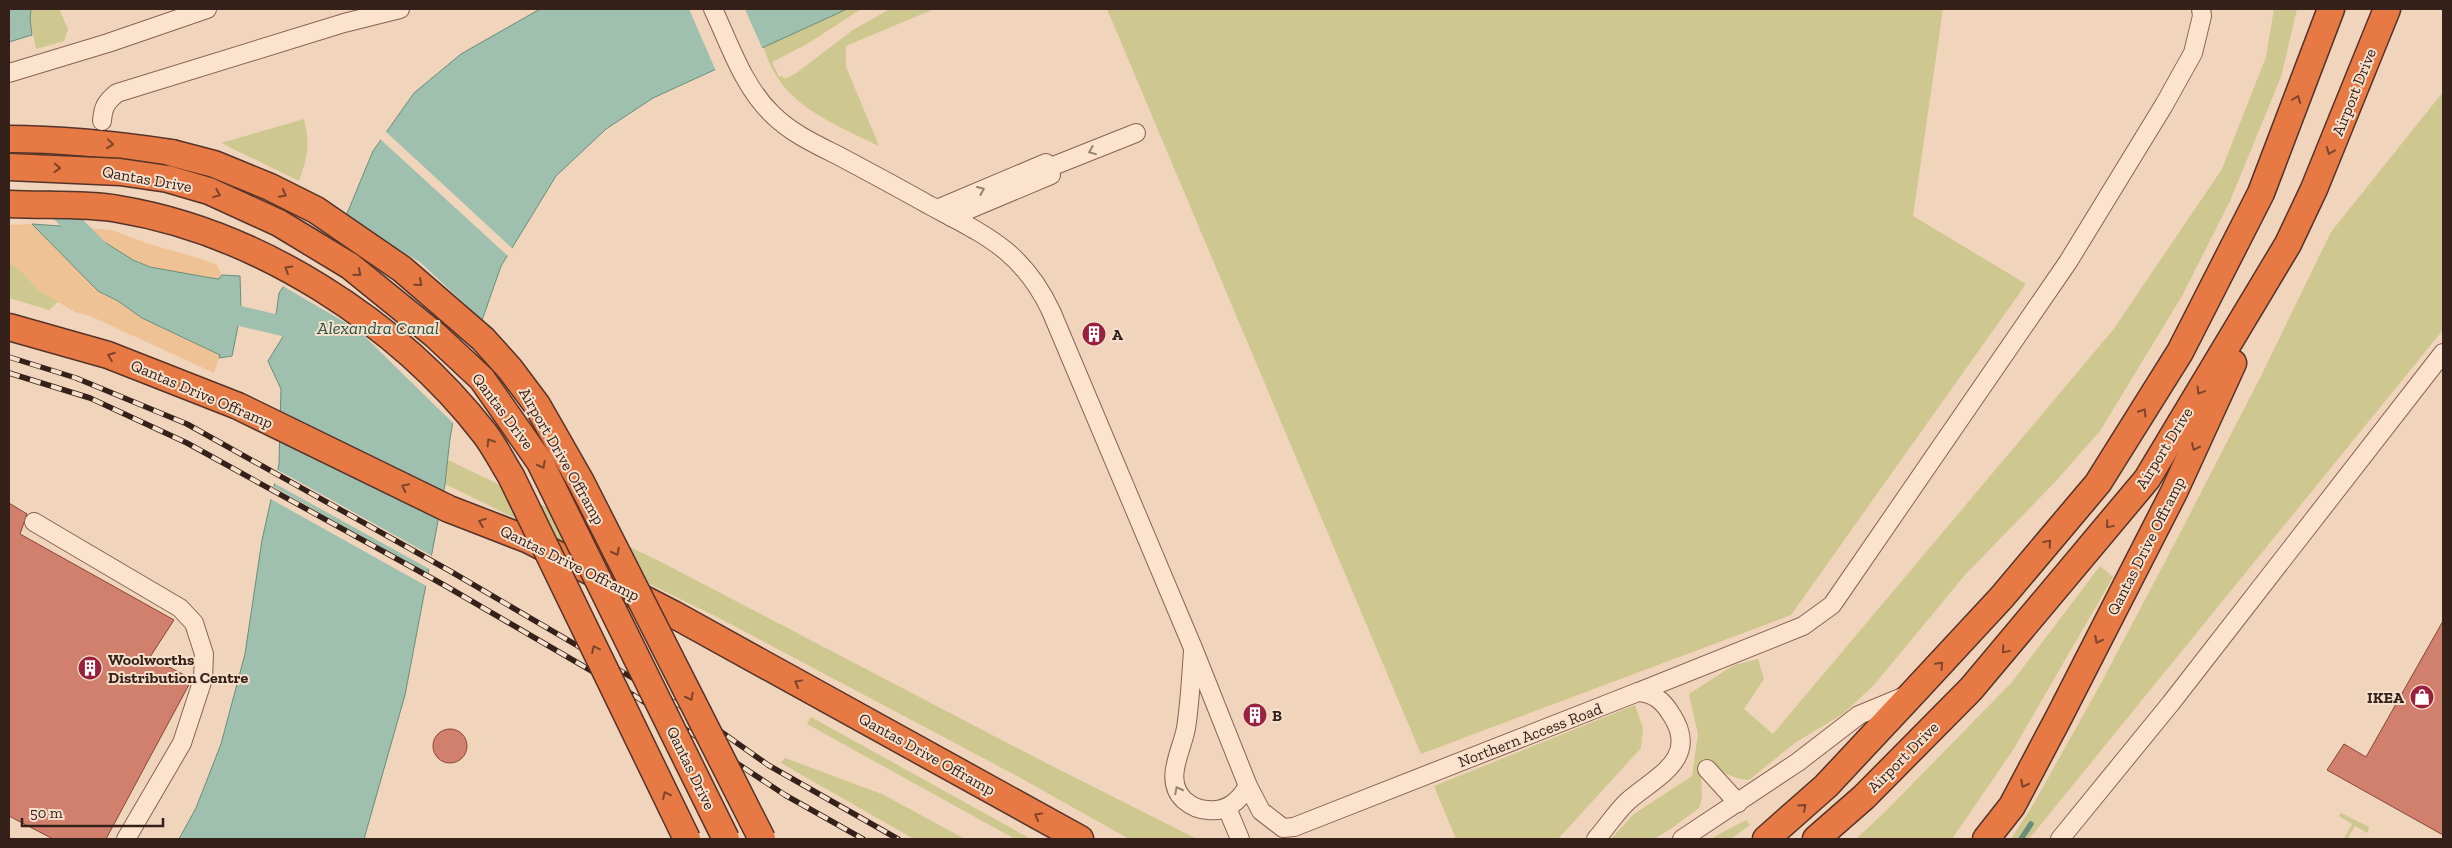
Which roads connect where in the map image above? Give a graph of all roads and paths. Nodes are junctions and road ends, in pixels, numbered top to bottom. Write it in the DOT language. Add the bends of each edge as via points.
graph roads {
  1 [pos="206,9"];
  2 [pos="364,9"];
  3 [pos="400,9"];
  4 [pos="713,9"];
  5 [pos="2201,9"];
  6 [pos="2331,9"];
  7 [pos="2387,9"];
  8 [pos="344,23"];
  9 [pos="9,72"];
  10 [pos="102,121"];
  11 [pos="1136,132"];
  12 [pos="9,139"];
  13 [pos="9,167"];
  14 [pos="9,204"];
  15 [pos="944,213"];
  16 [pos="2288,244"];
  17 [pos="9,326"];
  18 [pos="2443,353"];
  19 [pos="34,522"];
  20 [pos="1193,648"];
  21 [pos="1638,692"];
  22 [pos="1913,693"];
  23 [pos="1707,770"];
  24 [pos="1248,786"];
  25 [pos="1738,803"];
  26 [pos="1227,808"];
  27 [pos="2070,836"];
  28 [pos="126,839"];
  29 [pos="687,839"];
  30 [pos="726,839"];
  31 [pos="762,839"];
  32 [pos="1080,839"];
  33 [pos="1240,839"];
  34 [pos="1596,839"];
  35 [pos="1682,839"];
  36 [pos="1766,839"];
  37 [pos="1816,839"];
  38 [pos="1986,839"];
  1 -- 9 [label="street" via="108,43"];
  2 -- 8 [label="street"];
  3 -- 8 [label="street"];
  4 -- 15 [label="street, Northern Access Road" via="740,67 761,102 788,128"];
  5 -- 21 [label="street, Northern Access Road" via="2193,53 2068,262 1832,605 1804,626"];
  22 -- 6 [label="highway, one-way" via="2002,598 2098,483 2180,352 2261,193"];
  7 -- 16 [label="highway, Airport Drive, one-way" via="2314,189"];
  8 -- 10 [label="street" via="117,93 103,109"];
  11 -- 15 [label="street, one-way"];
  12 -- 31 [label="highway, Airport Drive Offramp, one-way, bridge" via="110,143 172,152 214,164 270,187 316,210 402,269 484,340 536,406 581,482"];
  13 -- 30 [label="highway, Qantas Drive, one-way, bridge" via="120,172 209,191 279,223 350,266 435,335 482,379 540,462"];
  29 -- 14 [label="highway, Qantas Drive, one-way, bridge" via="511,476 486,436 415,360 351,308 283,266 181,223 117,209"];
  15 -- 20 [label="street, Northern Access Road" via="1005,248 1027,271 1044,296"];
  16 -- 37 [label="highway, Airport Drive, one-way" via="2147,479 1971,689 1864,797"];
  16 -- 38 [label="highway, Qantas Drive Offramp, one-way" via="2174,492 2012,806"];
  32 -- 17 [label="highway, Qantas Drive Offramp, one-way" via="664,610 529,540 448,508 238,406 108,355"];
  18 -- 27 [label="street"];
  19 -- 28 [label="street" via="180,608 194,622 204,654 204,679 182,743"];
  20 -- 24 [label="street, Northern Access Road"];
  26 -- 20 [label="street, one-way" via="1210,811 1193,806 1179,795 1175,786 1175,768 1187,722"];
  21 -- 24 [label="street, Northern Access Road" via="1294,828 1283,828 1261,811"];
  21 -- 34 [label="street" via="1657,697 1673,717 1680,731 1676,759 1661,777 1628,801"];
  22 -- 25 [label="street" via="1859,714 1798,762"];
  36 -- 22 [label="highway, one-way" via="1826,786"];
  23 -- 25 [label="street"];
  24 -- 26 [label="street" via="1242,797"];
  25 -- 35 [label="street"];
  26 -- 33 [label="street"];
}
